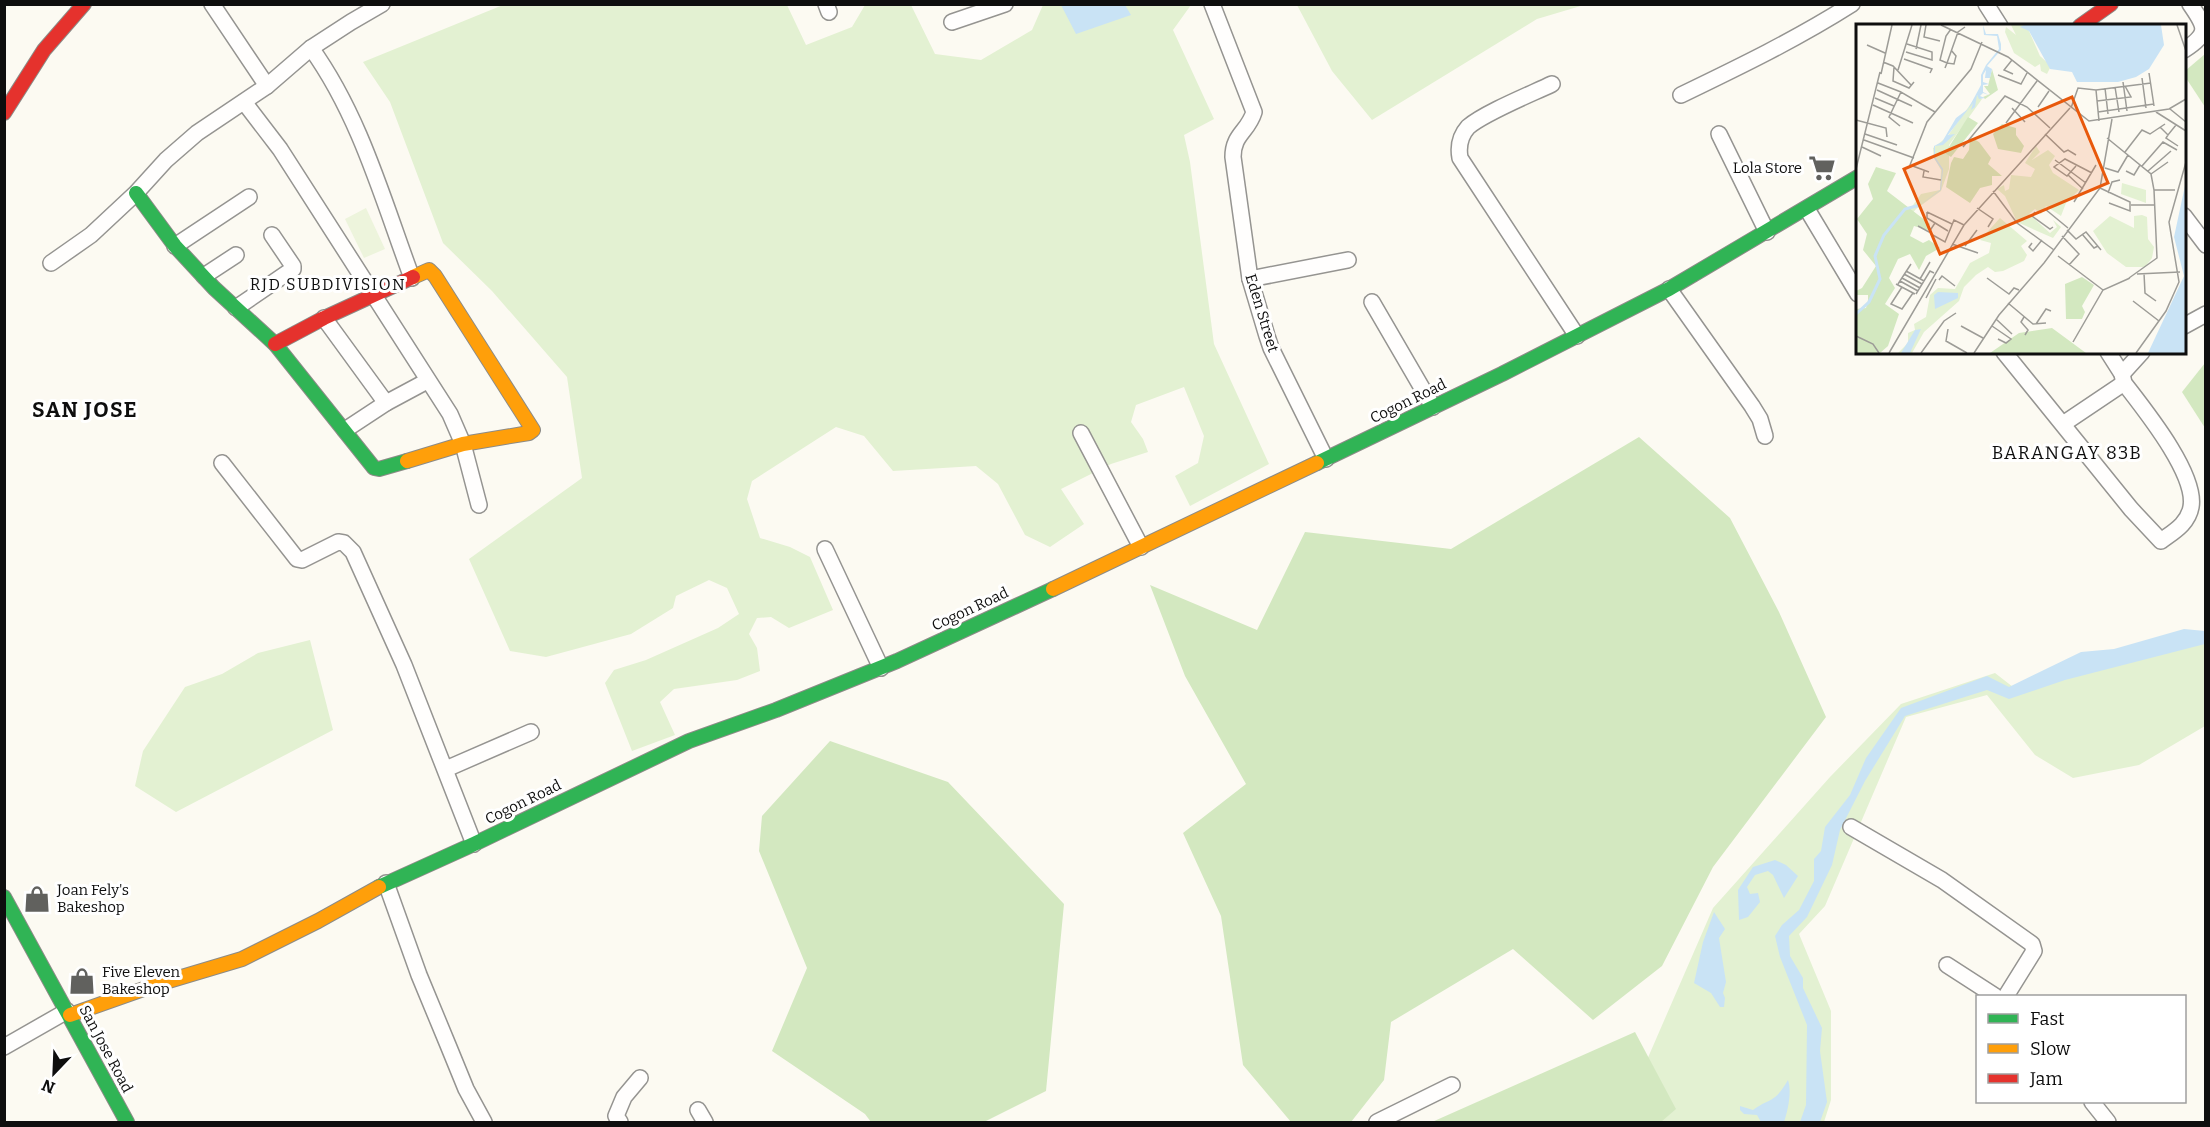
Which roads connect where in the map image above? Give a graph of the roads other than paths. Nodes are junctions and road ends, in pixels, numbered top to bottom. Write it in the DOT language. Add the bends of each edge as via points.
graph roads {
  1 [pos="84,4"];
  2 [pos="212,4"];
  3 [pos="382,4"];
  4 [pos="1005,4"];
  5 [pos="1212,4"];
  6 [pos="1852,4"];
  7 [pos="1986,4"];
  8 [pos="2111,4"];
  9 [pos="2190,4"];
  10 [pos="952,22"];
  11 [pos="1999,24"];
  12 [pos="2083,24"];
  13 [pos="311,48"];
  14 [pos="2186,49"];
  15 [pos="1552,84"];
  16 [pos="267,86"];
  17 [pos="1681,95"];
  18 [pos="244,102"];
  19 [pos="4,113"];
  20 [pos="1719,134"];
  21 [pos="1856,178"];
  22 [pos="136,193"];
  23 [pos="249,197"];
  24 [pos="1807,209"];
  25 [pos="2186,219"];
  26 [pos="1767,232"];
  27 [pos="272,236"];
  28 [pos="2205,245"];
  29 [pos="176,246"];
  30 [pos="236,255"];
  31 [pos="1348,260"];
  32 [pos="51,263"];
  33 [pos="204,276"];
  34 [pos="412,278"];
  35 [pos="1250,279"];
  36 [pos="1669,289"];
  37 [pos="1856,292"];
  38 [pos="375,296"];
  39 [pos="1372,302"];
  40 [pos="236,308"];
  41 [pos="2205,314"];
  42 [pos="324,318"];
  43 [pos="2186,325"];
  44 [pos="1577,336"];
  45 [pos="275,344"];
  46 [pos="2006,354"];
  47 [pos="2109,354"];
  48 [pos="2141,354"];
  49 [pos="2123,378"];
  50 [pos="427,381"];
  51 [pos="386,403"];
  52 [pos="1433,407"];
  53 [pos="2063,424"];
  54 [pos="345,430"];
  55 [pos="1081,434"];
  56 [pos="1765,436"];
  57 [pos="463,444"];
  58 [pos="1326,459"];
  59 [pos="222,463"];
  60 [pos="479,505"];
  61 [pos="1141,547"];
  62 [pos="825,549"];
  63 [pos="881,668"];
  64 [pos="531,732"];
  65 [pos="446,769"];
  66 [pos="1851,827"];
  67 [pos="474,844"];
  68 [pos="386,884"];
  69 [pos="4,897"];
  70 [pos="1947,965"];
  71 [pos="1993,995"];
  72 [pos="2007,995"];
  73 [pos="69,1013"];
  74 [pos="4,1047"];
  75 [pos="640,1078"];
  76 [pos="1452,1085"];
  77 [pos="2094,1103"];
  78 [pos="127,1122"];
  79 [pos="484,1122"];
  80 [pos="620,1122"];
  81 [pos="1377,1122"];
  82 [pos="2108,1122"];
  1 -- 19 [label="street" via="44,50"];
  2 -- 16 [label="street"];
  3 -- 13 [label="street"];
  4 -- 10 [label="street"];
  5 -- 35 [label="street, Eden Street" via="1254,112 1233,146"];
  6 -- 17 [label="street" via="1815,28"];
  7 -- 11 [label="street"];
  8 -- 12 [label="street"];
  9 -- 14 [label="street" via="2204,23 2204,32"];
  13 -- 16 [label="street"];
  13 -- 34 [label="street" via="332,76 356,126"];
  15 -- 44 [label="street" via="1478,120 1458,145 1460,158"];
  16 -- 18 [label="street"];
  18 -- 22 [label="street" via="196,132"];
  18 -- 38 [label="street" via="280,149"];
  20 -- 26 [label="street"];
  21 -- 24 [label="street, Cogon Road"];
  22 -- 29 [label="street"];
  22 -- 32 [label="street" via="91,235"];
  23 -- 29 [label="street"];
  24 -- 26 [label="street, Cogon Road"];
  24 -- 37 [label="street"];
  25 -- 28 [label="street"];
  26 -- 36 [label="street, Cogon Road"];
  27 -- 40 [label="street" via="293,269"];
  29 -- 33 [label="street"];
  30 -- 33 [label="street"];
  31 -- 35 [label="street"];
  33 -- 40 [label="street"];
  34 -- 38 [label="street"];
  34 -- 57 [label="street" via="432,272 533,430"];
  35 -- 58 [label="street, Eden Street" via="1271,348"];
  36 -- 44 [label="street, Cogon Road"];
  36 -- 56 [label="street" via="1760,418"];
  38 -- 42 [label="street"];
  38 -- 50 [label="street"];
  39 -- 52 [label="street"];
  40 -- 45 [label="street"];
  41 -- 43 [label="street"];
  42 -- 45 [label="street"];
  42 -- 51 [label="street"];
  44 -- 52 [label="street, Cogon Road"];
  45 -- 54 [label="street"];
  46 -- 53 [label="street"];
  47 -- 49 [label="street"];
  48 -- 49 [label="street"];
  49 -- 53 [label="street"];
  49 -- 53 [label="street" via="2164,436 2183,471 2192,496 2191,509 2182,526 2161,541"];
  50 -- 51 [label="street"];
  50 -- 57 [label="street" via="450,414"];
  51 -- 54 [label="street"];
  52 -- 58 [label="street, Cogon Road"];
  54 -- 57 [label="street" via="369,465 379,469"];
  55 -- 61 [label="street"];
  57 -- 60 [label="street"];
  58 -- 61 [label="street, Cogon Road"];
  59 -- 65 [label="street" via="297,559 338,542 353,552"];
  61 -- 63 [label="street, Cogon Road"];
  62 -- 63 [label="street"];
  63 -- 67 [label="street, Cogon Road" via="689,741"];
  64 -- 65 [label="street"];
  65 -- 67 [label="street"];
  66 -- 72 [label="street" via="1942,880 2032,944 2034,951"];
  67 -- 68 [label="street, Cogon Road"];
  68 -- 73 [label="street, Cogon Road" via="242,959"];
  68 -- 79 [label="street" via="447,1045"];
  69 -- 73 [label="street, San Jose Road"];
  70 -- 71 [label="street"];
  73 -- 74 [label="street"];
  73 -- 78 [label="street, San Jose Road"];
  75 -- 80 [label="street" via="624,1097 616,1116"];
  76 -- 81 [label="street"];
  77 -- 82 [label="street"];
}
